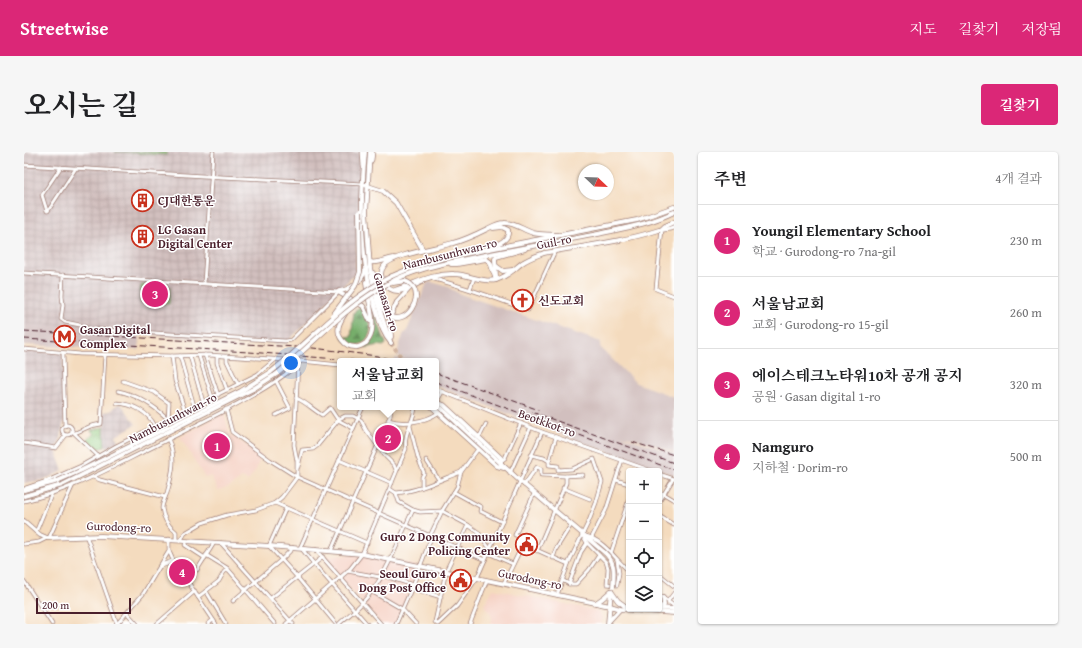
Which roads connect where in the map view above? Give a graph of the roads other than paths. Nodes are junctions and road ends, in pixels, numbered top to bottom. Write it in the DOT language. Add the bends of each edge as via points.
graph roads {
  1 [pos="213,152"];
  2 [pos="364,152"];
  3 [pos="371,152"];
  4 [pos="24,165"];
  5 [pos="61,167"];
  6 [pos="76,168"];
  7 [pos="211,177"];
  8 [pos="365,184"];
  9 [pos="362,202"];
  10 [pos="674,207"];
  11 [pos="674,212"];
  12 [pos="674,222"];
  13 [pos="674,227"];
  14 [pos="489,228"];
  15 [pos="662,229"];
  16 [pos="562,235"];
  17 [pos="531,247"];
  18 [pos="423,250"];
  19 [pos="481,252"];
  20 [pos="554,252"];
  21 [pos="397,258"];
  22 [pos="370,262"];
  23 [pos="445,263"];
  24 [pos="496,265"];
  25 [pos="367,268"];
  26 [pos="493,270"];
  27 [pos="514,270"];
  28 [pos="24,272"];
  29 [pos="63,275"];
  30 [pos="432,277"];
  31 [pos="474,278"];
  32 [pos="393,280"];
  33 [pos="485,280"];
  34 [pos="496,280"];
  35 [pos="204,283"];
  36 [pos="411,287"];
  37 [pos="470,289"];
  38 [pos="395,290"];
  39 [pos="338,292"];
  40 [pos="674,296"];
  41 [pos="347,312"];
  42 [pos="328,321"];
  43 [pos="373,327"];
  44 [pos="24,349"];
  45 [pos="63,353"];
  46 [pos="105,355"];
  47 [pos="205,355"];
  48 [pos="172,356"];
  49 [pos="180,356"];
  50 [pos="190,356"];
  51 [pos="199,356"];
  52 [pos="218,356"];
  53 [pos="227,356"];
  54 [pos="276,359"];
  55 [pos="300,362"];
  56 [pos="337,365"];
  57 [pos="123,380"];
  58 [pos="276,381"];
  59 [pos="238,384"];
  60 [pos="227,390"];
  61 [pos="118,391"];
  62 [pos="440,393"];
  63 [pos="218,394"];
  64 [pos="212,397"];
  65 [pos="296,398"];
  66 [pos="203,402"];
  67 [pos="117,403"];
  68 [pos="194,406"];
  69 [pos="440,406"];
  70 [pos="226,409"];
  71 [pos="362,410"];
  72 [pos="390,410"];
  73 [pos="414,410"];
  74 [pos="435,410"];
  75 [pos="439,410"];
  76 [pos="185,411"];
  77 [pos="438,413"];
  78 [pos="276,415"];
  79 [pos="358,417"];
  80 [pos="168,420"];
  81 [pos="338,420"];
  82 [pos="388,420"];
  83 [pos="412,421"];
  84 [pos="521,423"];
  85 [pos="486,424"];
  86 [pos="65,426"];
  87 [pos="155,426"];
  88 [pos="410,426"];
  89 [pos="532,427"];
  90 [pos="353,428"];
  91 [pos="74,432"];
  92 [pos="542,432"];
  93 [pos="66,435"];
  94 [pos="478,437"];
  95 [pos="556,437"];
  96 [pos="168,439"];
  97 [pos="24,443"];
  98 [pos="378,446"];
  99 [pos="478,449"];
  100 [pos="98,456"];
  101 [pos="531,456"];
  102 [pos="339,460"];
  103 [pos="426,460"];
  104 [pos="622,460"];
  105 [pos="549,462"];
  106 [pos="502,464"];
  107 [pos="639,466"];
  108 [pos="644,468"];
  109 [pos="298,471"];
  110 [pos="366,472"];
  111 [pos="461,472"];
  112 [pos="395,473"];
  113 [pos="510,473"];
  114 [pos="583,475"];
  115 [pos="662,475"];
  116 [pos="566,476"];
  117 [pos="92,477"];
  118 [pos="297,477"];
  119 [pos="674,479"];
  120 [pos="439,480"];
  121 [pos="616,480"];
  122 [pos="520,482"];
  123 [pos="392,483"];
  124 [pos="626,483"];
  125 [pos="73,485"];
  126 [pos="524,485"];
  127 [pos="422,487"];
  128 [pos="564,488"];
  129 [pos="24,489"];
  130 [pos="390,489"];
  131 [pos="325,490"];
  132 [pos="396,492"];
  133 [pos="454,492"];
  134 [pos="52,493"];
  135 [pos="534,494"];
  136 [pos="664,494"];
  137 [pos="24,496"];
  138 [pos="166,497"];
  139 [pos="662,497"];
  140 [pos="590,499"];
  141 [pos="674,500"];
  142 [pos="24,501"];
  143 [pos="353,502"];
  144 [pos="275,503"];
  145 [pos="286,508"];
  146 [pos="413,510"];
  147 [pos="626,510"];
  148 [pos="442,511"];
  149 [pos="554,511"];
  150 [pos="379,514"];
  151 [pos="662,518"];
  152 [pos="312,520"];
  153 [pos="24,521"];
  154 [pos="502,522"];
  155 [pos="468,525"];
  156 [pos="571,525"];
  157 [pos="674,525"];
  158 [pos="406,526"];
  159 [pos="36,532"];
  160 [pos="340,532"];
  161 [pos="86,535"];
  162 [pos="583,535"];
  163 [pos="430,536"];
  164 [pos="592,537"];
  165 [pos="48,538"];
  166 [pos="169,539"];
  167 [pos="176,540"];
  168 [pos="181,540"];
  169 [pos="187,541"];
  170 [pos="214,543"];
  171 [pos="221,543"];
  172 [pos="367,543"];
  173 [pos="587,543"];
  174 [pos="24,544"];
  175 [pos="523,544"];
  176 [pos="269,546"];
  177 [pos="293,548"];
  178 [pos="301,548"];
  179 [pos="457,548"];
  180 [pos="490,549"];
  181 [pos="316,550"];
  182 [pos="169,551"];
  183 [pos="331,551"];
  184 [pos="537,551"];
  185 [pos="488,553"];
  186 [pos="611,553"];
  187 [pos="362,554"];
  188 [pos="599,555"];
  189 [pos="205,556"];
  190 [pos="323,557"];
  191 [pos="553,558"];
  192 [pos="391,559"];
  193 [pos="281,560"];
  194 [pos="484,560"];
  195 [pos="617,560"];
  196 [pos="174,561"];
  197 [pos="314,564"];
  198 [pos="513,564"];
  199 [pos="568,564"];
  200 [pos="419,565"];
  201 [pos="160,566"];
  202 [pos="228,569"];
  203 [pos="626,569"];
  204 [pos="197,570"];
  205 [pos="347,571"];
  206 [pos="626,571"];
  207 [pos="446,572"];
  208 [pos="618,575"];
  209 [pos="381,576"];
  210 [pos="662,576"];
  211 [pos="341,577"];
  212 [pos="298,578"];
  213 [pos="477,578"];
  214 [pos="487,580"];
  215 [pos="562,580"];
  216 [pos="24,581"];
  217 [pos="256,582"];
  218 [pos="504,583"];
  219 [pos="332,584"];
  220 [pos="568,584"];
  221 [pos="412,586"];
  222 [pos="674,586"];
  223 [pos="614,588"];
  224 [pos="246,590"];
  225 [pos="195,591"];
  226 [pos="206,591"];
  227 [pos="372,591"];
  228 [pos="674,593"];
  229 [pos="557,595"];
  230 [pos="198,597"];
  231 [pos="441,597"];
  232 [pos="662,597"];
  233 [pos="270,598"];
  234 [pos="662,598"];
  235 [pos="316,599"];
  236 [pos="233,601"];
  237 [pos="668,601"];
  238 [pos="362,603"];
  239 [pos="595,603"];
  240 [pos="626,605"];
  241 [pos="610,606"];
  242 [pos="626,606"];
  243 [pos="662,606"];
  244 [pos="674,606"];
  245 [pos="662,608"];
  246 [pos="402,609"];
  247 [pos="620,609"];
  248 [pos="674,609"];
  249 [pos="355,610"];
  250 [pos="127,613"];
  251 [pos="674,613"];
  252 [pos="213,620"];
  253 [pos="290,620"];
  254 [pos="226,623"];
  255 [pos="609,623"];
  256 [pos="52,624"];
  257 [pos="117,624"];
  258 [pos="137,624"];
  259 [pos="157,624"];
  260 [pos="208,624"];
  261 [pos="216,624"];
  262 [pos="275,624"];
  263 [pos="286,624"];
  264 [pos="293,624"];
  265 [pos="337,624"];
  266 [pos="367,624"];
  267 [pos="381,624"];
  268 [pos="396,624"];
  269 [pos="416,624"];
  270 [pos="437,624"];
  271 [pos="470,624"];
  1 -- 7 [label="street"];
  2 -- 8 [label="main road, Gamasan-ro"];
  3 -- 8 [label="main road, Gamasan-ro"];
  4 -- 5 [label="street"];
  5 -- 6 [label="street"];
  5 -- 6 [label="street" via="42,195 47,211"];
  6 -- 7 [label="street"];
  7 -- 8 [label="street"];
  7 -- 35 [label="street"];
  8 -- 9 [label="main road, Gamasan-ro"];
  8 -- 18 [label="main road" via="383,191 396,203"];
  8 -- 22 [label="main road, Gamasan-ro"];
  9 -- 25 [label="main road, Gamasan-ro" via="361,227"];
  9 -- 42 [label="main road, bridge" via="359,212 360,272 355,286"];
  10 -- 16 [label="main road, Nambusunhwan-ro" via="637,220"];
  11 -- 17 [label="main road, Nambusunhwan-ro" via="638,226"];
  12 -- 15 [label="main road, Guil-ro"];
  13 -- 15 [label="main road, Guil-ro"];
  14 -- 16 [label="main road" via="508,223 534,233"];
  14 -- 18 [label="main road" via="455,243"];
  14 -- 19 [label="main road" via="504,228 508,230 508,236 504,241"];
  15 -- 20 [label="main road, Guil-ro" via="628,239"];
  15 -- 40 [label="street" via="656,289"];
  16 -- 19 [label="main road, Nambusunhwan-ro"];
  17 -- 23 [label="main road, Nambusunhwan-ro"];
  17 -- 24 [label="main road" via="497,256"];
  18 -- 21 [label="main road"];
  19 -- 32 [label="main road, Nambusunhwan-ro" via="444,258 411,268"];
  20 -- 27 [label="main road, Guil-ro" via="533,257"];
  20 -- 37 [label="street" via="528,310"];
  21 -- 22 [label="main road"];
  21 -- 38 [label="main road" via="384,265 381,272 385,285"];
  22 -- 25 [label="main road, Gamasan-ro"];
  23 -- 26 [label="main road" via="457,264 486,259"];
  23 -- 32 [label="main road, Nambusunhwan-ro"];
  24 -- 27 [label="main road" via="503,271"];
  24 -- 34 [label="main road"];
  25 -- 32 [label="main road, bridge" via="373,273 383,310 388,316 398,318 405,316 413,307 416,297 411,284"];
  25 -- 36 [label="main road, Gamasan-ro" via="391,343 391,316 396,302"];
  25 -- 39 [label="main road" via="360,281"];
  25 -- 43 [label="main road" via="366,286"];
  26 -- 33 [label="main road" via="491,276"];
  26 -- 34 [label="main road"];
  27 -- 34 [label="main road, Guil-ro"];
  28 -- 29 [label="street"];
  29 -- 35 [label="street"];
  29 -- 39 [label="street" via="61,319 89,329 285,341 291,340"];
  30 -- 31 [label="main road, Guil-ro" via="453,274"];
  30 -- 36 [label="main road"];
  30 -- 37 [label="street"];
  30 -- 38 [label="main road"];
  31 -- 33 [label="main road, Guil-ro"];
  31 -- 37 [label="street"];
  32 -- 41 [label="main road, Nambusunhwan-ro, bridge" via="363,298"];
  32 -- 42 [label="main road, Nambusunhwan-ro, bridge" via="365,291"];
  33 -- 34 [label="main road, Guil-ro"];
  35 -- 39 [label="street"];
  36 -- 38 [label="main road"];
  39 -- 43 [label="main road" via="363,306"];
  41 -- 43 [label="main road" via="339,324 338,334 346,344 359,347 368,340"];
  41 -- 137 [label="main road, Nambusunhwan-ro, bridge" via="278,373 253,389 62,485"];
  42 -- 129 [label="main road, Nambusunhwan-ro, bridge" via="271,372 241,391 82,470 55,482"];
  44 -- 45 [label="street"];
  45 -- 46 [label="street"];
  45 -- 86 [label="street"];
  46 -- 48 [label="street"];
  46 -- 91 [label="street" via="101,424"];
  47 -- 51 [label="street"];
  47 -- 52 [label="street"];
  47 -- 63 [label="street"];
  48 -- 49 [label="street"];
  48 -- 76 [label="street" via="175,381"];
  49 -- 50 [label="street"];
  49 -- 68 [label="street"];
  50 -- 51 [label="street"];
  50 -- 66 [label="street"];
  51 -- 64 [label="street"];
  52 -- 53 [label="street"];
  52 -- 60 [label="street" via="217,363"];
  53 -- 54 [label="street"];
  53 -- 59 [label="street"];
  54 -- 55 [label="street"];
  54 -- 59 [label="street" via="258,374"];
  55 -- 56 [label="street"];
  55 -- 58 [label="street"];
  55 -- 65 [label="street"];
  57 -- 80 [label="street" via="154,392 169,403"];
  58 -- 70 [label="street"];
  58 -- 78 [label="street" via="290,408"];
  59 -- 60 [label="street"];
  60 -- 63 [label="street"];
  61 -- 80 [label="street" via="147,402"];
  62 -- 84 [label="street, Beotkkot-ro"];
  63 -- 64 [label="street"];
  64 -- 66 [label="street"];
  65 -- 81 [label="street" via="322,415 330,408"];
  65 -- 109 [label="street" via="294,445"];
  66 -- 68 [label="street"];
  67 -- 87 [label="street" via="138,409 148,416"];
  68 -- 76 [label="street"];
  69 -- 94 [label="main road"];
  69 -- 106 [label="main road"];
  70 -- 96 [label="street"];
  70 -- 118 [label="street" via="232,432"];
  71 -- 79 [label="street"];
  72 -- 82 [label="street"];
  73 -- 83 [label="street"];
  74 -- 77 [label="main road"];
  75 -- 77 [label="main road"];
  76 -- 80 [label="street"];
  77 -- 83 [label="street" via="427,420"];
  77 -- 99 [label="main road"];
  79 -- 81 [label="street" via="349,415"];
  79 -- 90 [label="street"];
  79 -- 98 [label="street"];
  80 -- 87 [label="street"];
  81 -- 90 [label="street"];
  81 -- 109 [label="street" via="317,446 302,450"];
  82 -- 83 [label="street"];
  82 -- 98 [label="street"];
  83 -- 88 [label="street"];
  84 -- 89 [label="street, Beotkkot-ro"];
  84 -- 106 [label="street"];
  85 -- 94 [label="street"];
  86 -- 91 [label="street" via="70,426"];
  86 -- 93 [label="street" via="62,431"];
  87 -- 100 [label="street"];
  88 -- 112 [label="street" via="404,440 406,449"];
  88 -- 127 [label="street" via="424,473"];
  89 -- 92 [label="street, Beotkkot-ro"];
  89 -- 113 [label="street"];
  90 -- 102 [label="street"];
  91 -- 93 [label="street"];
  91 -- 100 [label="street"];
  92 -- 95 [label="street, Beotkkot-ro"];
  92 -- 101 [label="street"];
  93 -- 97 [label="street" via="56,448"];
  94 -- 106 [label="main road" via="501,458"];
  95 -- 104 [label="street, Beotkkot-ro"];
  95 -- 105 [label="street"];
  96 -- 117 [label="street"];
  96 -- 138 [label="street" via="174,456"];
  98 -- 110 [label="street"];
  98 -- 112 [label="street" via="394,465"];
  99 -- 106 [label="main road" via="497,466"];
  99 -- 111 [label="street"];
  100 -- 129 [label="street" via="81,466"];
  101 -- 105 [label="street" via="544,458"];
  101 -- 122 [label="street"];
  102 -- 110 [label="street"];
  102 -- 131 [label="street"];
  103 -- 120 [label="street"];
  104 -- 107 [label="street, Beotkkot-ro"];
  104 -- 121 [label="street"];
  105 -- 162 [label="street" via="549,465 558,466 558,470 572,469 594,459 602,482"];
  106 -- 113 [label="main road"];
  107 -- 108 [label="street, Beotkkot-ro"];
  109 -- 118 [label="street"];
  110 -- 123 [label="street"];
  110 -- 143 [label="street"];
  111 -- 120 [label="street"];
  111 -- 133 [label="street"];
  112 -- 123 [label="street"];
  113 -- 122 [label="main road"];
  114 -- 116 [label="street"];
  115 -- 119 [label="street"];
  116 -- 126 [label="street" via="541,474 541,469 537,467"];
  116 -- 128 [label="street"];
  117 -- 125 [label="street"];
  117 -- 138 [label="street"];
  118 -- 131 [label="street"];
  118 -- 144 [label="street"];
  119 -- 136 [label="street"];
  120 -- 127 [label="street"];
  121 -- 124 [label="street"];
  121 -- 164 [label="street" via="606,510"];
  122 -- 126 [label="main road"];
  122 -- 154 [label="street"];
  123 -- 130 [label="street"];
  125 -- 134 [label="street"];
  125 -- 165 [label="street"];
  126 -- 135 [label="main road"];
  127 -- 132 [label="street" via="407,492"];
  128 -- 140 [label="street"];
  128 -- 149 [label="street"];
  130 -- 132 [label="street"];
  130 -- 150 [label="street"];
  131 -- 143 [label="street"];
  131 -- 152 [label="street"];
  132 -- 146 [label="street" via="399,502"];
  133 -- 148 [label="street"];
  133 -- 154 [label="street" via="482,507 480,511"];
  134 -- 142 [label="street"];
  134 -- 159 [label="street"];
  135 -- 149 [label="main road"];
  135 -- 175 [label="street" via="515,535 524,539"];
  136 -- 139 [label="street"];
  136 -- 141 [label="street"];
  138 -- 167 [label="street" via="162,508 167,524 176,532"];
  143 -- 150 [label="street"];
  143 -- 160 [label="street"];
  144 -- 145 [label="street"];
  144 -- 168 [label="street" via="202,523 185,533"];
  145 -- 152 [label="street"];
  145 -- 176 [label="street"];
  146 -- 148 [label="street"];
  146 -- 158 [label="street"];
  147 -- 186 [label="street"];
  148 -- 155 [label="street"];
  148 -- 163 [label="street"];
  149 -- 156 [label="main road"];
  149 -- 184 [label="street"];
  150 -- 158 [label="street"];
  150 -- 172 [label="street"];
  151 -- 157 [label="street"];
  152 -- 160 [label="street"];
  152 -- 178 [label="street"];
  153 -- 159 [label="main road"];
  154 -- 180 [label="street"];
  155 -- 179 [label="street"];
  155 -- 180 [label="street" via="478,532"];
  156 -- 162 [label="main road"];
  156 -- 191 [label="street"];
  158 -- 163 [label="street"];
  158 -- 192 [label="street"];
  159 -- 165 [label="main road"];
  160 -- 172 [label="street"];
  160 -- 183 [label="street"];
  161 -- 165 [label="main road, Gurodong-ro"];
  161 -- 166 [label="main road, Gurodong-ro"];
  161 -- 257 [label="street"];
  162 -- 164 [label="street"];
  162 -- 173 [label="street"];
  162 -- 199 [label="street"];
  162 -- 223 [label="main road, bridge" via="610,558 614,566"];
  163 -- 179 [label="street"];
  163 -- 200 [label="street"];
  164 -- 186 [label="street"];
  165 -- 174 [label="street"];
  166 -- 167 [label="main road, Gurodong-ro"];
  166 -- 182 [label="street"];
  167 -- 168 [label="main road, Gurodong-ro"];
  168 -- 169 [label="main road, Gurodong-ro"];
  169 -- 170 [label="main road, Gurodong-ro"];
  169 -- 189 [label="street" via="185,545"];
  170 -- 171 [label="main road, Gurodong-ro"];
  170 -- 189 [label="street"];
  171 -- 176 [label="main road, Gurodong-ro"];
  171 -- 217 [label="street"];
  172 -- 187 [label="street"];
  173 -- 188 [label="street"];
  173 -- 220 [label="street"];
  175 -- 184 [label="street"];
  175 -- 198 [label="street"];
  176 -- 177 [label="main road, Gurodong-ro"];
  176 -- 193 [label="street"];
  177 -- 178 [label="main road, Gurodong-ro"];
  177 -- 193 [label="street"];
  178 -- 181 [label="main road, Gurodong-ro"];
  178 -- 197 [label="street"];
  179 -- 194 [label="street"];
  179 -- 207 [label="street"];
  180 -- 185 [label="street"];
  181 -- 183 [label="main road, Gurodong-ro"];
  181 -- 190 [label="street"];
  182 -- 196 [label="street"];
  182 -- 201 [label="street"];
  183 -- 187 [label="main road, Gurodong-ro"];
  184 -- 191 [label="street"];
  185 -- 194 [label="street"];
  185 -- 198 [label="street"];
  186 -- 195 [label="street"];
  187 -- 192 [label="main road, Gurodong-ro"];
  187 -- 205 [label="street"];
  188 -- 220 [label="street" via="578,583"];
  188 -- 223 [label="street" via="608,568 607,584"];
  189 -- 202 [label="street"];
  189 -- 204 [label="street"];
  190 -- 197 [label="street"];
  190 -- 211 [label="street"];
  191 -- 199 [label="street"];
  192 -- 200 [label="main road, Gurodong-ro"];
  192 -- 209 [label="street"];
  193 -- 212 [label="street"];
  193 -- 217 [label="street"];
  194 -- 213 [label="street"];
  195 -- 203 [label="street"];
  195 -- 208 [label="street"];
  196 -- 201 [label="main road"];
  196 -- 225 [label="street"];
  197 -- 212 [label="street"];
  197 -- 219 [label="street"];
  198 -- 218 [label="street"];
  199 -- 215 [label="street"];
  200 -- 207 [label="main road, Gurodong-ro"];
  200 -- 221 [label="street"];
  201 -- 250 [label="street" via="143,594"];
  202 -- 224 [label="street"];
  202 -- 226 [label="street" via="219,581"];
  205 -- 209 [label="street"];
  205 -- 211 [label="street"];
  206 -- 208 [label="street"];
  207 -- 213 [label="main road, Gurodong-ro"];
  207 -- 231 [label="street"];
  208 -- 223 [label="street"];
  209 -- 221 [label="street"];
  209 -- 227 [label="street"];
  210 -- 222 [label="street"];
  211 -- 219 [label="street"];
  211 -- 238 [label="street"];
  212 -- 233 [label="street"];
  212 -- 235 [label="street"];
  213 -- 214 [label="main road, Gurodong-ro"];
  213 -- 270 [label="street" via="457,606"];
  214 -- 218 [label="main road, Gurodong-ro"];
  214 -- 271 [label="street"];
  215 -- 220 [label="street"];
  215 -- 229 [label="street"];
  216 -- 256 [label="street"];
  217 -- 224 [label="street"];
  217 -- 233 [label="street"];
  218 -- 229 [label="main road, Gurodong-ro"];
  219 -- 235 [label="street"];
  219 -- 249 [label="street"];
  221 -- 231 [label="street"];
  221 -- 246 [label="street"];
  223 -- 239 [label="main road"];
  223 -- 240 [label="main road" via="618,601"];
  223 -- 241 [label="main road"];
  224 -- 236 [label="street"];
  224 -- 262 [label="street"];
  225 -- 230 [label="street"];
  225 -- 259 [label="street"];
  226 -- 230 [label="street"];
  226 -- 254 [label="street"];
  227 -- 238 [label="street"];
  227 -- 246 [label="street"];
  228 -- 237 [label="street"];
  229 -- 239 [label="main road, Gurodong-ro"];
  230 -- 252 [label="street"];
  231 -- 270 [label="street" via="435,622"];
  232 -- 237 [label="street"];
  233 -- 253 [label="street"];
  234 -- 243 [label="main road"];
  235 -- 253 [label="street"];
  235 -- 265 [label="street"];
  237 -- 244 [label="street"];
  238 -- 249 [label="street"];
  238 -- 267 [label="street"];
  239 -- 241 [label="main road, Gurodong-ro"];
  241 -- 242 [label="main road, Gurodong-ro"];
  241 -- 247 [label="main road, Gurodong-ro"];
  241 -- 255 [label="main road"];
  245 -- 248 [label="main road"];
  246 -- 268 [label="street"];
  246 -- 269 [label="street"];
  247 -- 251 [label="main road, Gurodong-ro"];
  247 -- 255 [label="main road"];
  249 -- 265 [label="street"];
  249 -- 266 [label="street"];
  250 -- 257 [label="street"];
  250 -- 258 [label="street"];
  252 -- 260 [label="street"];
  252 -- 261 [label="street"];
  253 -- 263 [label="street"];
  253 -- 264 [label="street"];
}
